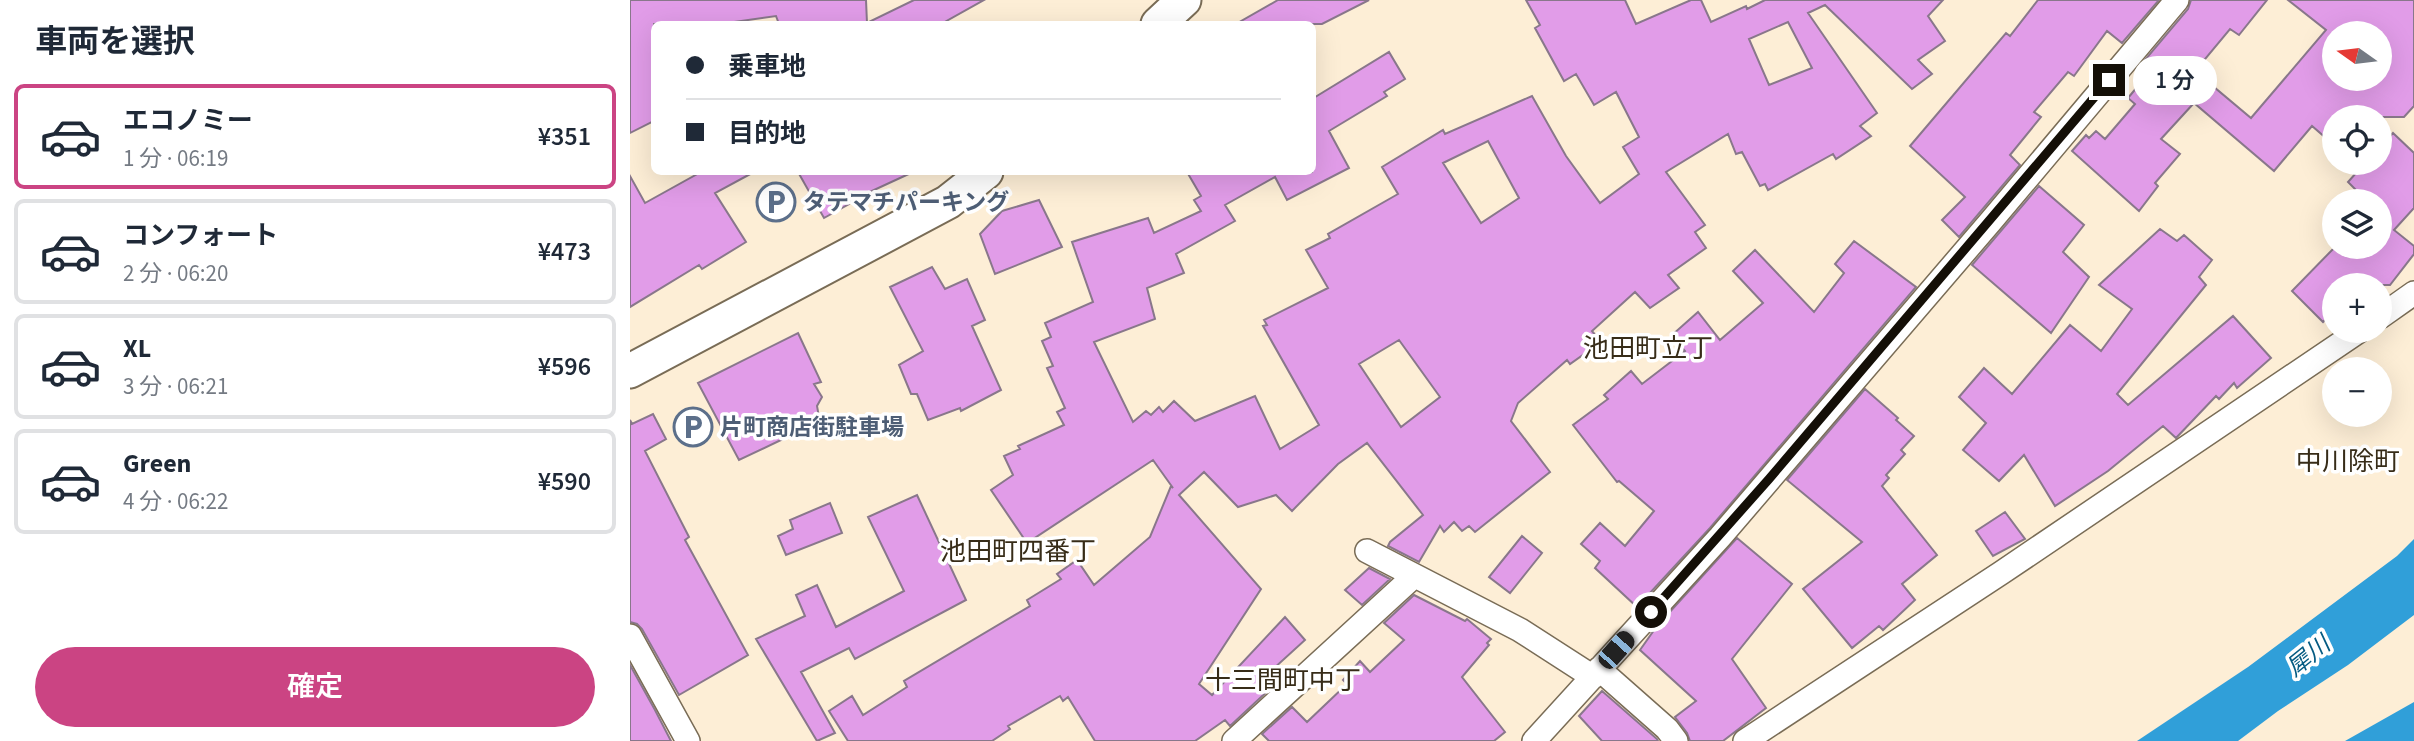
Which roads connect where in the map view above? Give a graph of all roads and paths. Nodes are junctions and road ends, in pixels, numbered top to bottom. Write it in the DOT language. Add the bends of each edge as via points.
graph roads {
  1 [pos="1184,0"];
  2 [pos="2177,0"];
  3 [pos="1160,21"];
  4 [pos="982,175"];
  5 [pos="2414,293"];
  6 [pos="2392,309"];
  7 [pos="2341,343"];
  8 [pos="630,371"];
  9 [pos="1367,551"];
  10 [pos="1413,577"];
  11 [pos="630,636"];
  12 [pos="1596,673"];
  13 [pos="688,741"];
  14 [pos="1234,741"];
  15 [pos="1534,741"];
  16 [pos="1676,741"];
  17 [pos="1745,741"];
  1 -- 3 [label="street"];
  2 -- 12 [label="street" via="1720,537"];
  4 -- 8 [label="street" via="948,202"];
  5 -- 6 [label="street"];
  7 -- 17 [label="street"];
  9 -- 10 [label="street"];
  10 -- 12 [label="street"];
  10 -- 14 [label="street"];
  11 -- 13 [label="street"];
  12 -- 15 [label="street"];
  12 -- 16 [label="street"];
}
